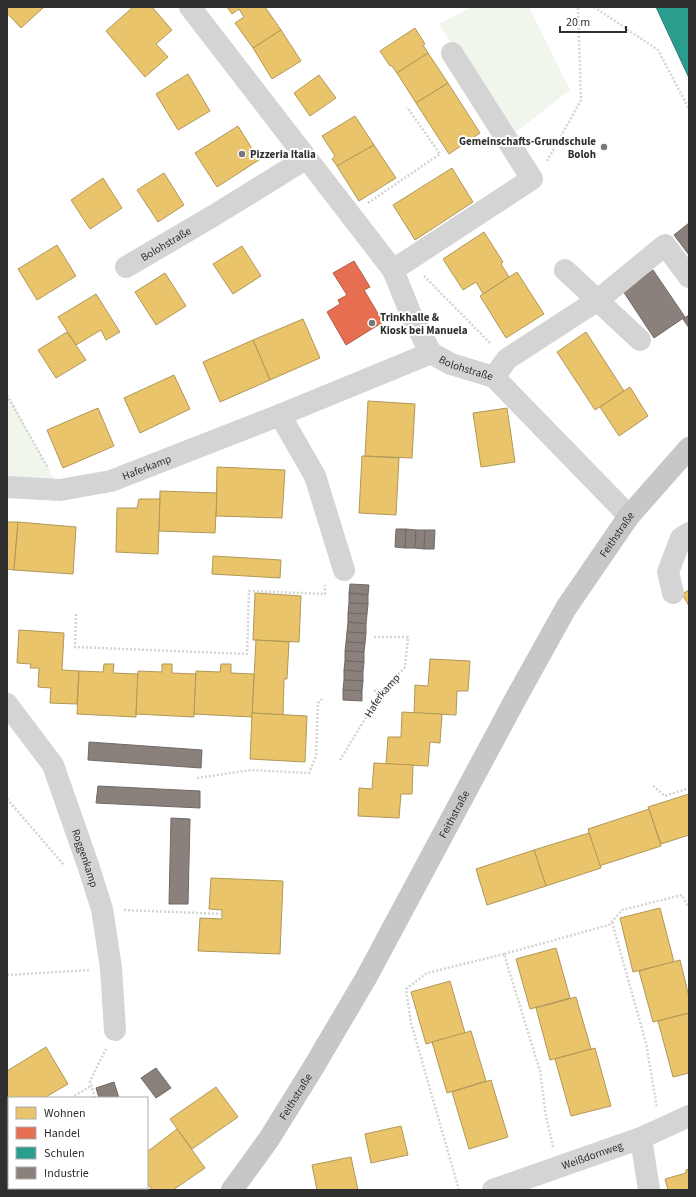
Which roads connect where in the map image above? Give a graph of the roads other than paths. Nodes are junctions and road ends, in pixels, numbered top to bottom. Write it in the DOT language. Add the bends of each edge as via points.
graph roads {
  1 [pos="190,7"];
  2 [pos="452,53"];
  3 [pos="307,158"];
  4 [pos="401,265"];
  5 [pos="126,267"];
  6 [pos="565,270"];
  7 [pos="689,278"];
  8 [pos="598,300"];
  9 [pos="640,340"];
  10 [pos="431,353"];
  11 [pos="500,368"];
  12 [pos="280,415"];
  13 [pos="689,448"];
  14 [pos="7,487"];
  15 [pos="630,516"];
  16 [pos="689,533"];
  17 [pos="344,570"];
  18 [pos="673,593"];
  19 [pos="7,704"];
  20 [pos="115,1030"];
  21 [pos="689,1116"];
  22 [pos="641,1138"];
  23 [pos="239,1188"];
  24 [pos="492,1190"];
  25 [pos="649,1190"];
  1 -- 3 [label="street, Bolohstraße"];
  2 -- 4 [label="street" via="532,179"];
  3 -- 4 [label="street, Bolohstraße"];
  3 -- 5 [label="street, Bolohstraße"];
  4 -- 10 [label="street, Bolohstraße" via="412,317"];
  6 -- 8 [label="street"];
  7 -- 8 [label="street" via="665,245"];
  8 -- 9 [label="street"];
  8 -- 11 [label="street"];
  10 -- 11 [label="street, Bolohstraße" via="451,364"];
  10 -- 12 [label="street, Haferkamp"];
  11 -- 15 [label="street, Bolohstraße"];
  12 -- 14 [label="street, Haferkamp" via="112,481 60,490"];
  12 -- 17 [label="street" via="316,476"];
  13 -- 15 [label="main road, Feithstraße"];
  15 -- 23 [label="main road, Feithstraße" via="566,608 366,978"];
  16 -- 18 [label="street" via="681,538 668,572"];
  19 -- 20 [label="street, Roggenkamp" via="53,765 88,865 102,909 112,968"];
  21 -- 22 [label="street, Weißdornweg"];
  22 -- 24 [label="street, Weißdornweg"];
  22 -- 25 [label="street"];
}
